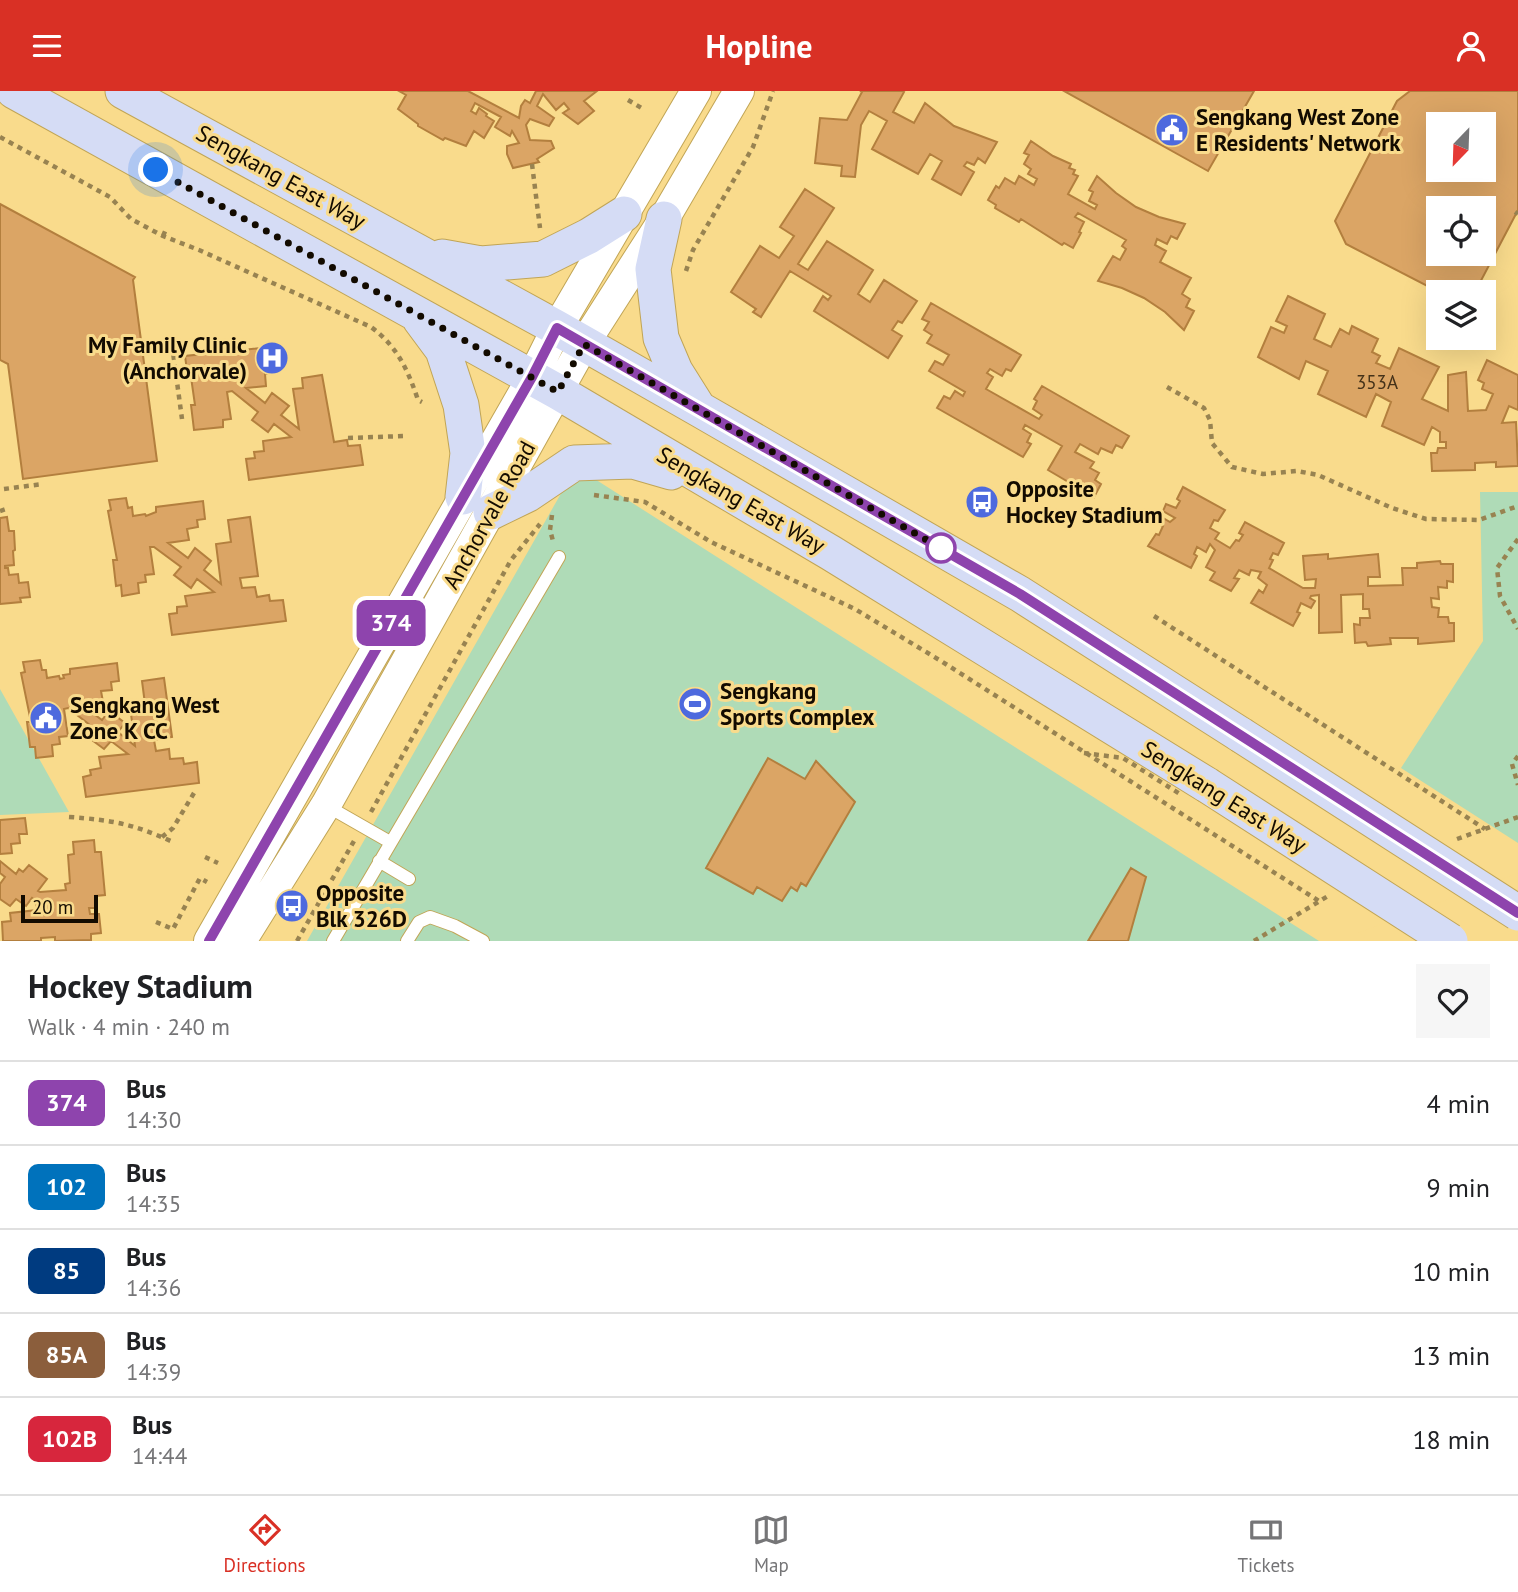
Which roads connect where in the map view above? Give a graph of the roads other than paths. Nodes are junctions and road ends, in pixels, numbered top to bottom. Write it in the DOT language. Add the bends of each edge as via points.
graph roads {
  1 [pos="14,91"];
  2 [pos="123,91"];
  3 [pos="696,91"];
  4 [pos="739,91"];
  5 [pos="624,214"];
  6 [pos="664,219"];
  7 [pos="421,254"];
  8 [pos="418,315"];
  9 [pos="571,336"];
  10 [pos="545,385"];
  11 [pos="699,409"];
  12 [pos="708,482"];
  13 [pos="477,504"];
  14 [pos="559,557"];
  15 [pos="326,805"];
  16 [pos="390,842"];
  17 [pos="379,861"];
  18 [pos="409,879"];
  19 [pos="1518,913"];
  20 [pos="209,941"];
  21 [pos="242,941"];
  22 [pos="333,941"];
  23 [pos="407,941"];
  24 [pos="483,941"];
  25 [pos="1450,941"];
  1 -- 8 [label="main road, Sengkang East Way"];
  2 -- 7 [label="main road, Sengkang East Way"];
  3 -- 5 [label="street, Anchorvale Road"];
  4 -- 6 [label="street, Anchorvale Road"];
  5 -- 7 [label="main road" via="543,259 481,264"];
  5 -- 9 [label="street, Anchorvale Road"];
  6 -- 9 [label="street, Anchorvale Road"];
  6 -- 11 [label="main road" via="653,269 661,338"];
  7 -- 9 [label="main road, Sengkang East Way"];
  8 -- 10 [label="main road, Sengkang East Way"];
  8 -- 13 [label="main road" via="443,350 461,405"];
  9 -- 10 [label="street, Anchorvale Road"];
  9 -- 11 [label="main road, Sengkang East Way"];
  10 -- 12 [label="main road, Sengkang East Way"];
  10 -- 13 [label="street, Anchorvale Road"];
  11 -- 19 [label="main road, Sengkang East Way, bridge" via="1020,594"];
  12 -- 13 [label="main road" via="633,461 573,463 528,494"];
  12 -- 25 [label="main road, Sengkang East Way, bridge" via="1207,785"];
  13 -- 15 [label="street, Anchorvale Road"];
  13 -- 20 [label="street, Anchorvale Road"];
  14 -- 16 [label="lane"];
  15 -- 16 [label="lane"];
  15 -- 21 [label="street, Anchorvale Road"];
  16 -- 17 [label="lane"];
  17 -- 18 [label="lane"];
  17 -- 22 [label="lane"];
  23 -- 24 [label="lane" via="419,922 430,917"];
}
